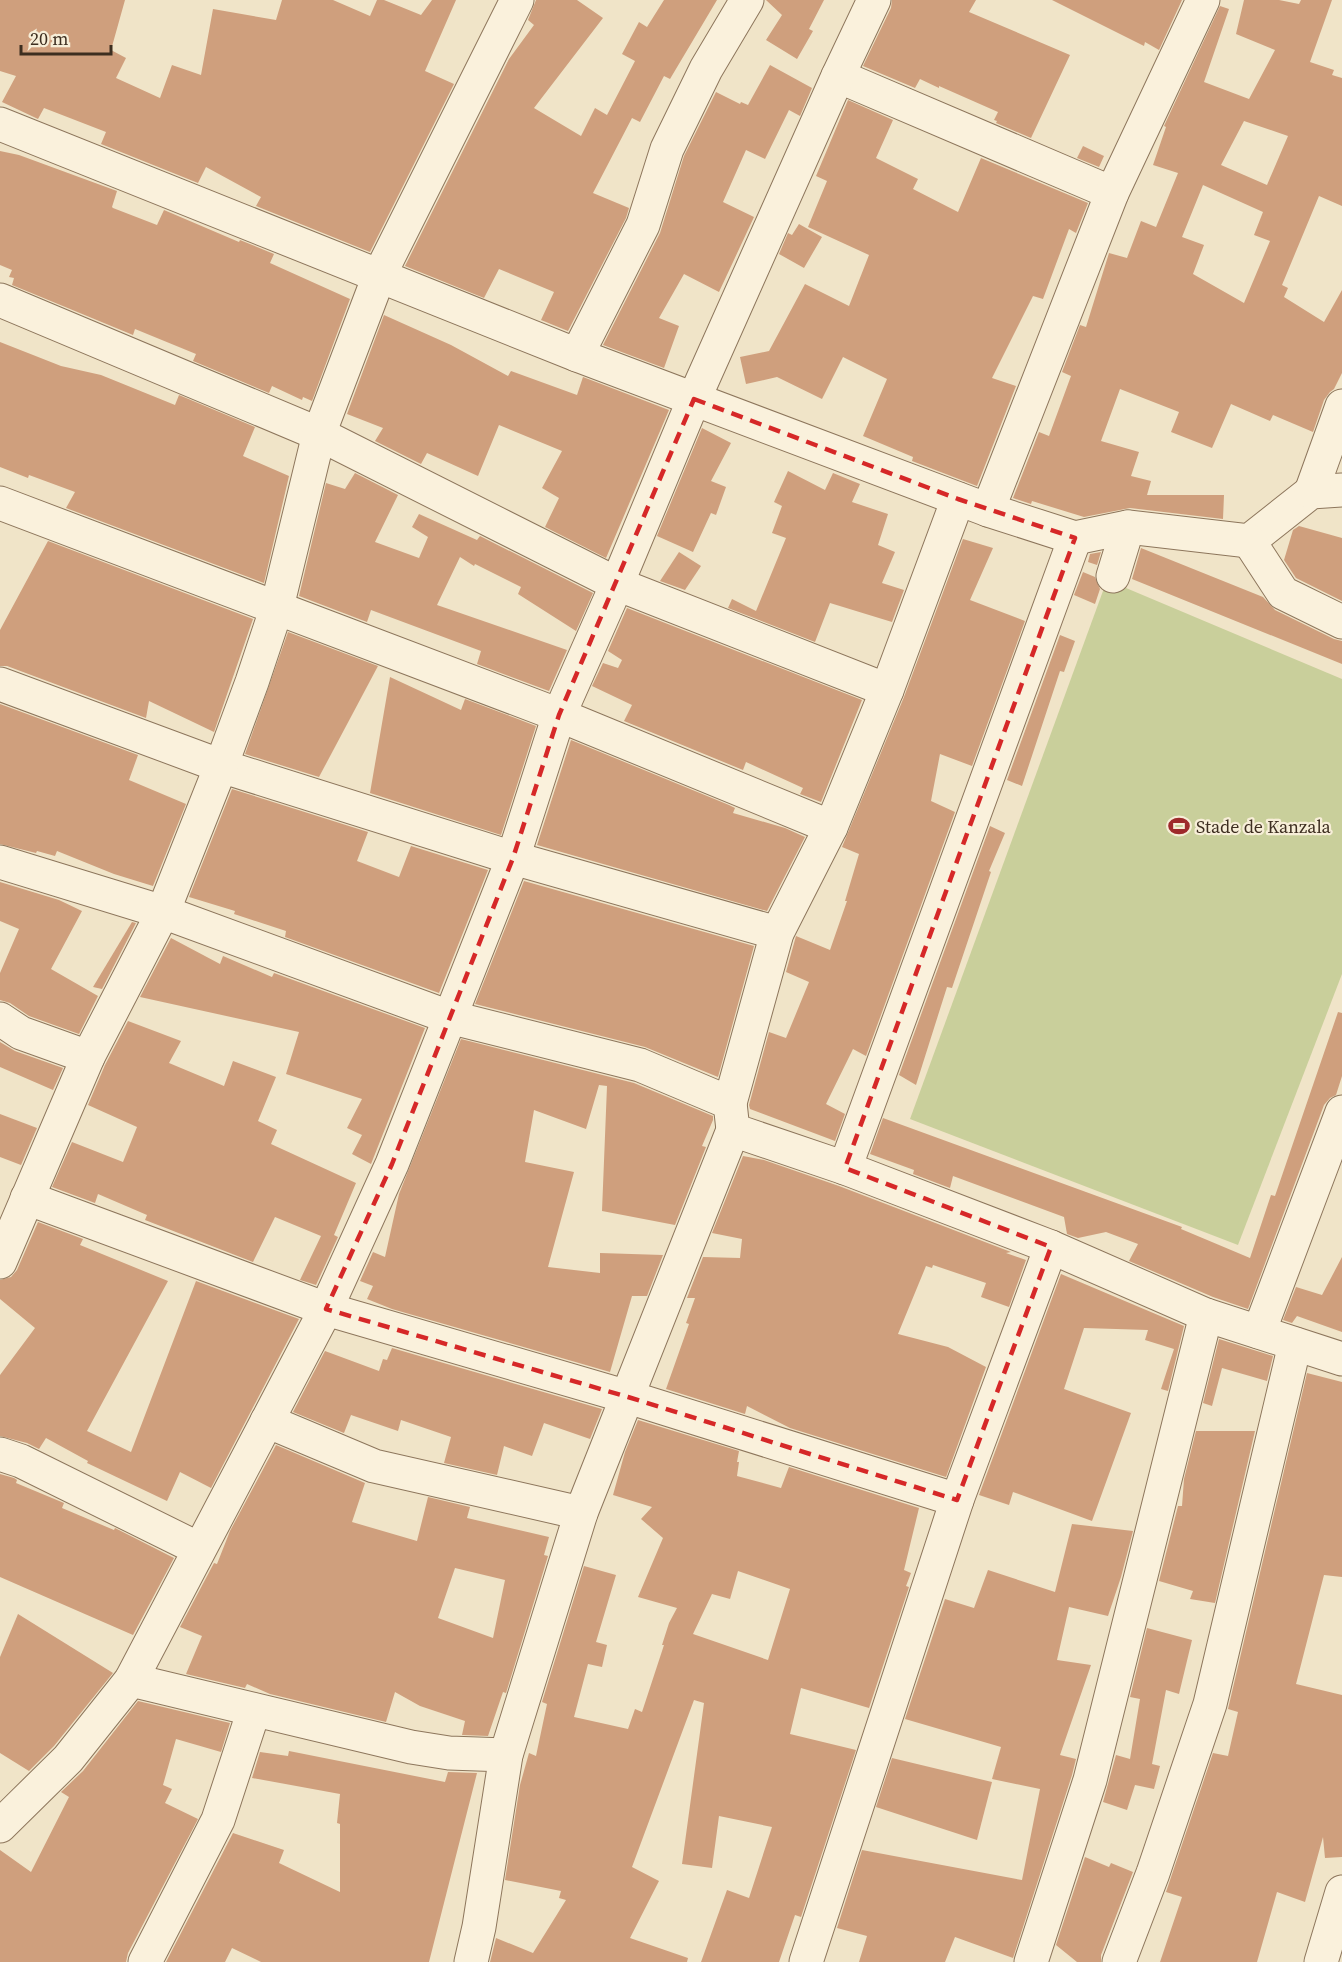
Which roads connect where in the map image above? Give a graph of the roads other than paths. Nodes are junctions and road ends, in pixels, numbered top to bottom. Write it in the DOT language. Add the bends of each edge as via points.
graph roads {
  1 [pos="517,0"];
  2 [pos="747,0"];
  3 [pos="874,0"];
  4 [pos="1203,0"];
  5 [pos="838,76"];
  6 [pos="0,124"];
  7 [pos="1112,193"];
  8 [pos="379,276"];
  9 [pos="0,300"];
  10 [pos="577,355"];
  11 [pos="694,399"];
  12 [pos="1342,406"];
  13 [pos="319,434"];
  14 [pos="1326,491"];
  15 [pos="958,499"];
  16 [pos="0,503"];
  17 [pos="988,510"];
  18 [pos="1128,527"];
  19 [pos="1075,538"];
  20 [pos="1249,541"];
  21 [pos="1113,576"];
  22 [pos="617,584"];
  23 [pos="277,607"];
  24 [pos="1342,622"];
  25 [pos="0,684"];
  26 [pos="887,690"];
  27 [pos="559,716"];
  28 [pos="221,766"];
  29 [pos="831,828"];
  30 [pos="513,858"];
  31 [pos="0,862"];
  32 [pos="163,912"];
  33 [pos="777,933"];
  34 [pos="449,1017"];
  35 [pos="0,1019"];
  36 [pos="88,1058"];
  37 [pos="1342,1112"];
  38 [pos="731,1116"];
  39 [pos="845,1167"];
  40 [pos="27,1198"];
  41 [pos="1051,1247"];
  42 [pos="0,1262"];
  43 [pos="326,1309"];
  44 [pos="1206,1315"];
  45 [pos="1259,1332"];
  46 [pos="1295,1344"];
  47 [pos="1342,1359"];
  48 [pos="628,1396"];
  49 [pos="267,1421"];
  50 [pos="0,1454"];
  51 [pos="957,1500"];
  52 [pos="581,1514"];
  53 [pos="199,1548"];
  54 [pos="130,1680"];
  55 [pos="254,1710"];
  56 [pos="506,1755"];
  57 [pos="0,1826"];
  58 [pos="1340,1910"];
  59 [pos="145,1962"];
  60 [pos="471,1962"];
  61 [pos="806,1962"];
  62 [pos="1031,1962"];
  63 [pos="1119,1962"];
  64 [pos="1321,1962"];
  1 -- 8 [label="street"];
  2 -- 10 [label="street" via="706,69 672,139 643,225"];
  3 -- 5 [label="street"];
  4 -- 7 [label="street"];
  5 -- 7 [label="street"];
  5 -- 11 [label="street"];
  6 -- 8 [label="street"];
  7 -- 17 [label="street"];
  8 -- 10 [label="street"];
  8 -- 13 [label="street"];
  9 -- 13 [label="street"];
  10 -- 11 [label="street"];
  11 -- 15 [label="street"];
  11 -- 22 [label="street"];
  12 -- 14 [label="street"];
  13 -- 22 [label="street"];
  13 -- 23 [label="street"];
  14 -- 20 [label="street"];
  15 -- 17 [label="street"];
  15 -- 26 [label="street"];
  16 -- 23 [label="street"];
  17 -- 19 [label="street"];
  18 -- 19 [label="street"];
  18 -- 20 [label="street"];
  18 -- 21 [label="street"];
  19 -- 39 [label="street"];
  20 -- 24 [label="street" via="1283,593"];
  22 -- 26 [label="street"];
  22 -- 27 [label="street"];
  23 -- 27 [label="street"];
  23 -- 28 [label="street"];
  25 -- 28 [label="street"];
  26 -- 29 [label="street"];
  27 -- 29 [label="street"];
  27 -- 30 [label="street"];
  28 -- 30 [label="street"];
  28 -- 32 [label="street"];
  29 -- 33 [label="street"];
  30 -- 33 [label="street"];
  30 -- 34 [label="street"];
  31 -- 32 [label="street"];
  32 -- 34 [label="street"];
  32 -- 36 [label="street"];
  33 -- 38 [label="street"];
  34 -- 38 [label="street" via="640,1065"];
  34 -- 43 [label="street" via="392,1164"];
  35 -- 36 [label="street" via="21,1033"];
  36 -- 40 [label="street"];
  37 -- 45 [label="street"];
  38 -- 39 [label="street"];
  38 -- 48 [label="street"];
  39 -- 41 [label="street"];
  40 -- 42 [label="street"];
  40 -- 43 [label="street"];
  41 -- 44 [label="street"];
  41 -- 51 [label="street"];
  43 -- 48 [label="street"];
  43 -- 49 [label="street"];
  44 -- 45 [label="street"];
  44 -- 62 [label="street" via="1090,1780"];
  45 -- 46 [label="street"];
  46 -- 47 [label="street"];
  46 -- 63 [label="street" via="1210,1704"];
  48 -- 51 [label="street"];
  48 -- 52 [label="street"];
  49 -- 52 [label="street" via="374,1466"];
  49 -- 53 [label="street"];
  50 -- 53 [label="street"];
  51 -- 61 [label="street"];
  52 -- 56 [label="street"];
  53 -- 54 [label="street"];
  54 -- 55 [label="street"];
  54 -- 57 [label="street" via="68,1759"];
  55 -- 56 [label="street" via="411,1747"];
  55 -- 59 [label="street" via="218,1820"];
  56 -- 60 [label="street"];
  58 -- 64 [label="street"];
}
